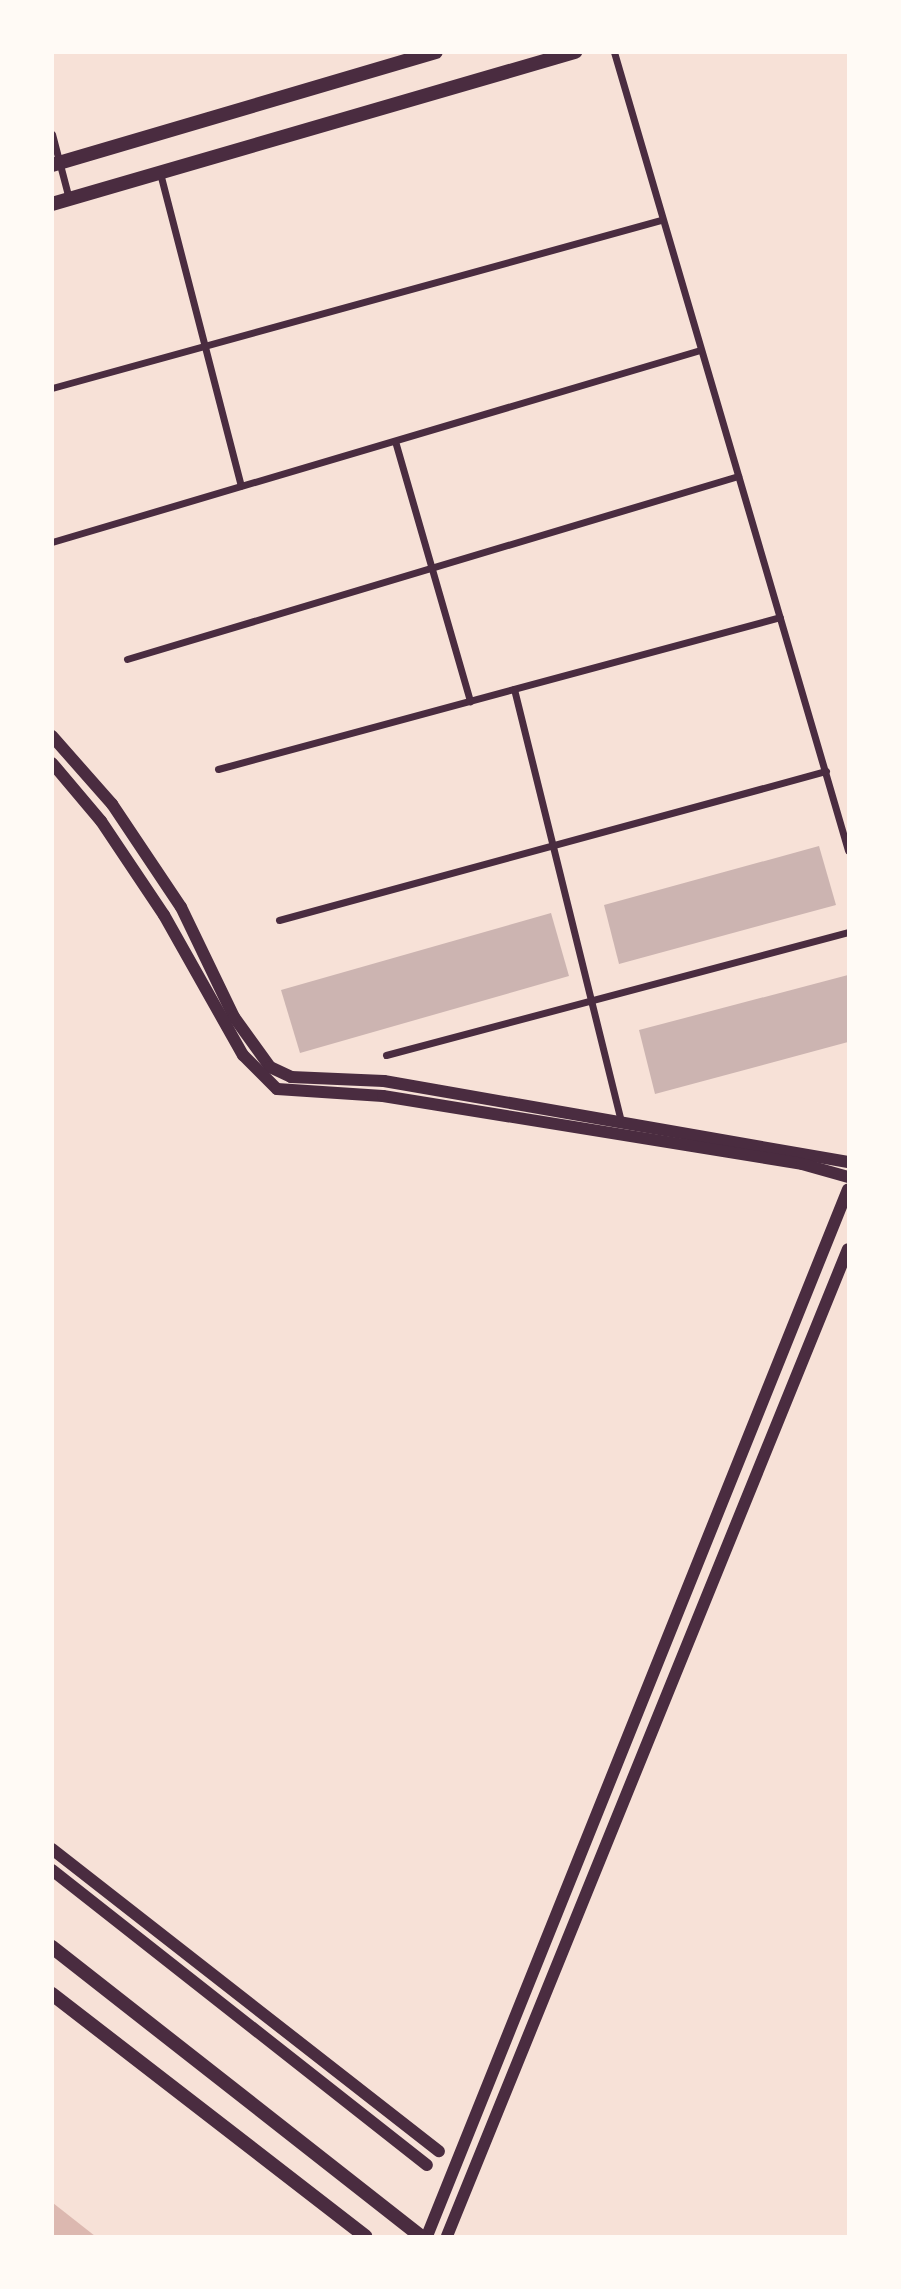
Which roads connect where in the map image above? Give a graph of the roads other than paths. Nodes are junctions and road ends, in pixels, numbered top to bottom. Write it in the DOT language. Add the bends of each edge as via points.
graph roads {
  1 [pos="436,52"];
  2 [pos="614,52"];
  3 [pos="575,53"];
  4 [pos="552,56"];
  5 [pos="52,135"];
  6 [pos="56,164"];
  7 [pos="160,173"];
  8 [pos="69,200"];
  9 [pos="52,204"];
  10 [pos="661,220"];
  11 [pos="206,345"];
  12 [pos="700,350"];
  13 [pos="52,388"];
  14 [pos="395,440"];
  15 [pos="738,476"];
  16 [pos="241,486"];
  17 [pos="52,542"];
  18 [pos="432,567"];
  19 [pos="780,617"];
  20 [pos="127,659"];
  21 [pos="514,689"];
  22 [pos="470,701"];
  23 [pos="52,736"];
  24 [pos="52,763"];
  25 [pos="218,769"];
  26 [pos="826,771"];
  27 [pos="849,814"];
  28 [pos="838,817"];
  29 [pos="554,844"];
  30 [pos="849,850"];
  31 [pos="279,920"];
  32 [pos="849,932"];
  33 [pos="594,1000"];
  34 [pos="386,1055"];
  35 [pos="621,1120"];
  36 [pos="849,1162"];
  37 [pos="849,1177"];
  38 [pos="849,1189"];
  39 [pos="849,1249"];
  40 [pos="52,1849"];
  41 [pos="52,1870"];
  42 [pos="52,1947"];
  43 [pos="52,1994"];
  44 [pos="439,2151"];
  45 [pos="427,2165"];
  46 [pos="365,2236"];
  47 [pos="421,2236"];
  48 [pos="427,2236"];
  49 [pos="447,2236"];
  1 -- 6 [label="main road"];
  2 -- 10 [label="street"];
  3 -- 4 [label="main road"];
  4 -- 7 [label="main road"];
  5 -- 6 [label="street"];
  6 -- 8 [label="street"];
  7 -- 8 [label="main road"];
  7 -- 11 [label="street"];
  8 -- 9 [label="main road"];
  10 -- 11 [label="street"];
  10 -- 12 [label="street"];
  11 -- 13 [label="street"];
  11 -- 16 [label="street"];
  12 -- 14 [label="street"];
  12 -- 15 [label="street"];
  14 -- 16 [label="street"];
  14 -- 18 [label="street"];
  15 -- 18 [label="street"];
  15 -- 19 [label="street"];
  16 -- 17 [label="street"];
  18 -- 20 [label="street"];
  18 -- 22 [label="street"];
  19 -- 21 [label="street"];
  19 -- 26 [label="street"];
  21 -- 22 [label="street"];
  21 -- 29 [label="street"];
  22 -- 25 [label="street"];
  23 -- 35 [label="street" via="113,804 181,907 234,1017 270,1067 291,1077 384,1082"];
  24 -- 37 [label="street" via="101,821 164,915 243,1055 277,1089 383,1096 802,1164"];
  26 -- 28 [label="street"];
  26 -- 29 [label="street"];
  27 -- 28 [label="street"];
  28 -- 30 [label="street"];
  29 -- 31 [label="street"];
  29 -- 33 [label="street"];
  32 -- 33 [label="street"];
  33 -- 34 [label="street"];
  33 -- 35 [label="street"];
  35 -- 36 [label="street"];
  38 -- 48 [label="street"];
  39 -- 49 [label="street"];
  40 -- 44 [label="street"];
  41 -- 45 [label="street"];
  42 -- 47 [label="main road"];
  43 -- 46 [label="main road"];
}
